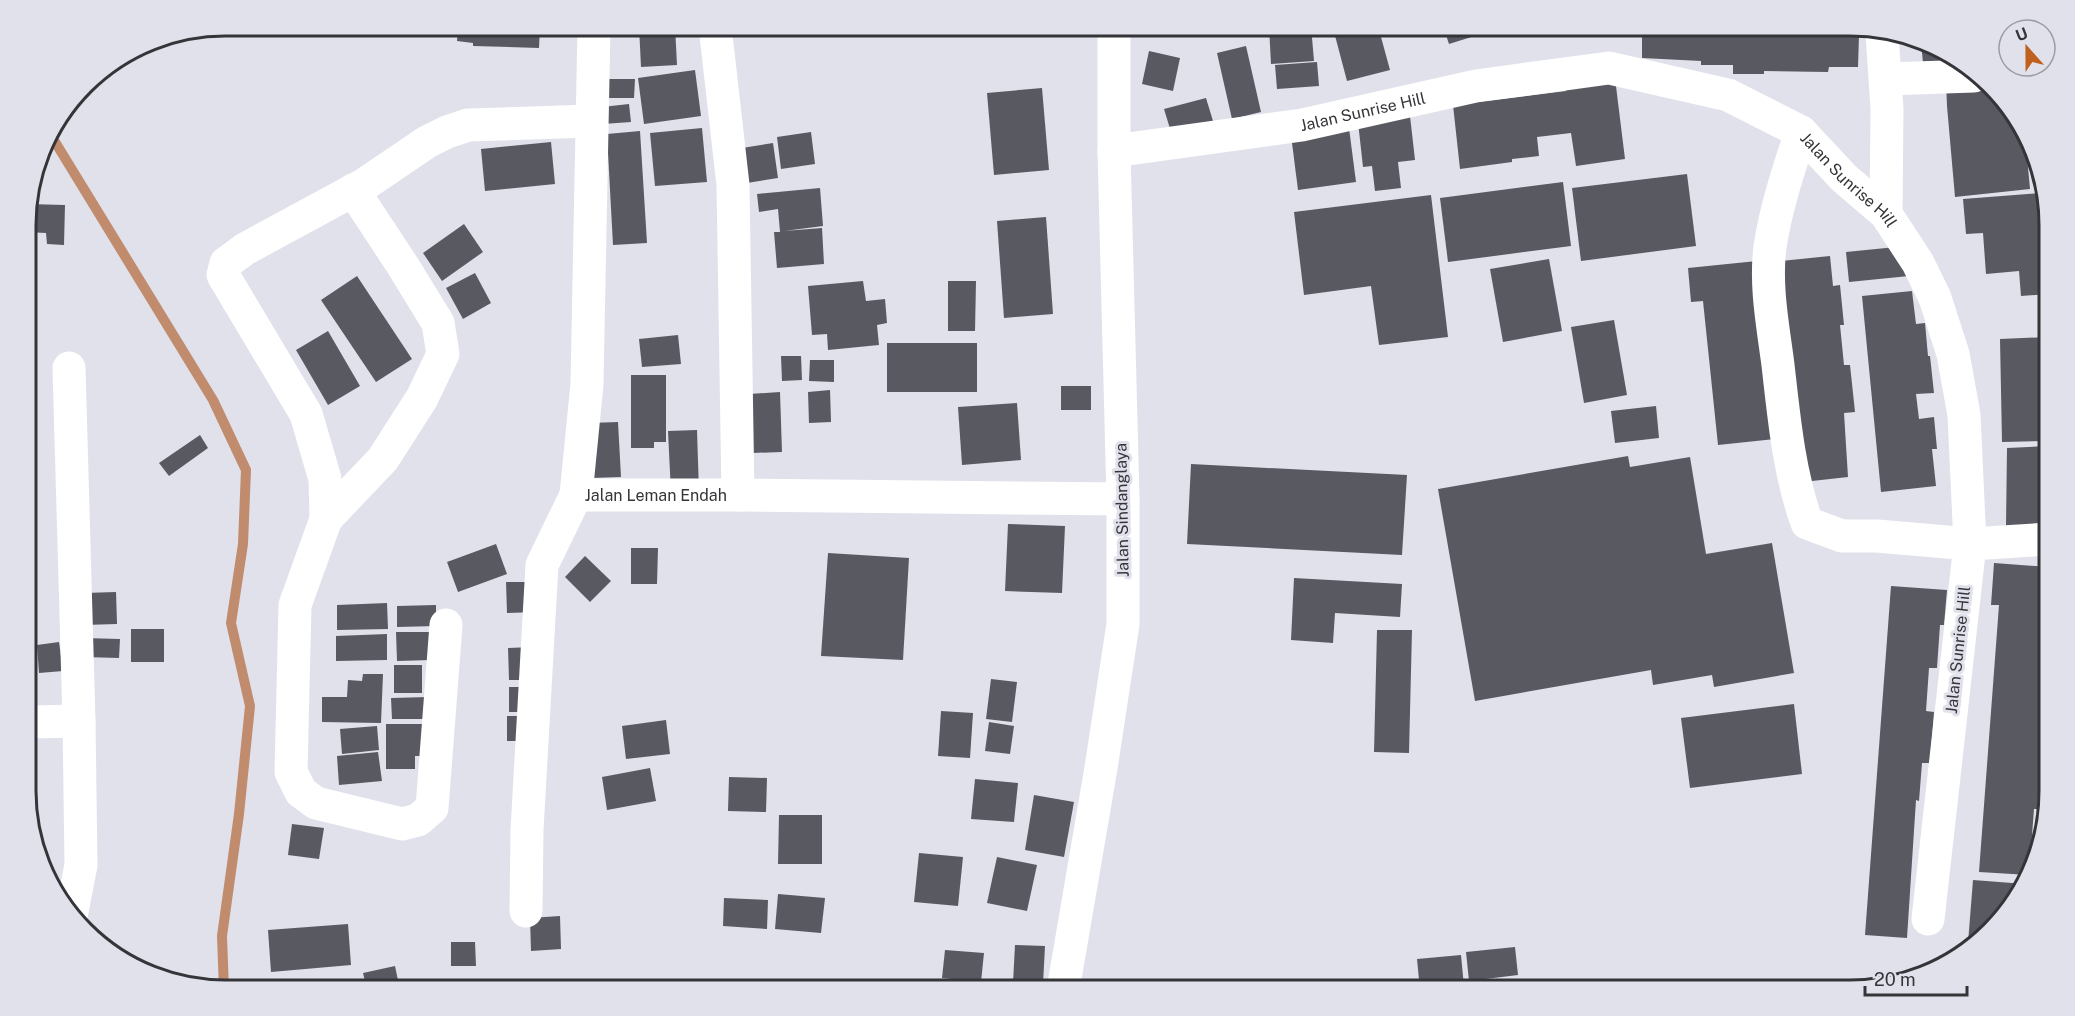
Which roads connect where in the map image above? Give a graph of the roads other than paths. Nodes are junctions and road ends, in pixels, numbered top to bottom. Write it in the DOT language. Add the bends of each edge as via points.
graph roads {
  1 [pos="594,36"];
  2 [pos="716,36"];
  3 [pos="1114,36"];
  4 [pos="1883,39"];
  5 [pos="1966,76"];
  6 [pos="1886,79"];
  7 [pos="591,121"];
  8 [pos="1801,132"];
  9 [pos="1114,151"];
  10 [pos="353,190"];
  11 [pos="1886,214"];
  12 [pos="69,368"];
  13 [pos="576,495"];
  14 [pos="738,495"];
  15 [pos="1123,499"];
  16 [pos="326,519"];
  17 [pos="2039,540"];
  18 [pos="1970,544"];
  19 [pos="446,625"];
  20 [pos="79,721"];
  21 [pos="36,722"];
  22 [pos="73,903"];
  23 [pos="526,911"];
  24 [pos="1928,919"];
  25 [pos="1065,980"];
  1 -- 7 [label="street"];
  2 -- 14 [label="street" via="733,185"];
  3 -- 9 [label="street, Jalan Sindanglaya"];
  4 -- 6 [label="street"];
  5 -- 6 [label="street"];
  6 -- 11 [label="street"];
  7 -- 10 [label="street" via="468,126 447,132"];
  7 -- 13 [label="street" via="587,384"];
  8 -- 9 [label="street, Jalan Sunrise Hill" via="1728,95 1609,68 1476,86 1302,125"];
  8 -- 11 [label="street, Jalan Sunrise Hill" via="1844,178"];
  8 -- 18 [label="street" via="1778,207 1768,283 1784,415 1799,500 1807,523 1842,536"];
  9 -- 15 [label="street, Jalan Sindanglaya"];
  10 -- 16 [label="street" via="438,323 443,354 423,398 383,459"];
  10 -- 16 [label="street" via="246,249 226,263 223,275 306,414 325,479"];
  11 -- 18 [label="street, Jalan Sunrise Hill" via="1935,298 1953,354 1964,415"];
  12 -- 20 [label="street"];
  13 -- 14 [label="street, Jalan Leman Endah"];
  13 -- 23 [label="street, Jalan Leman Endah" via="542,565"];
  14 -- 15 [label="street, Jalan Leman Endah"];
  15 -- 25 [label="street, Jalan Sindanglaya" via="1123,624"];
  16 -- 19 [label="street" via="294,605 291,772 301,792 316,803 402,824 418,820 432,808"];
  17 -- 18 [label="street"];
  18 -- 24 [label="street, Jalan Sunrise Hill"];
  20 -- 21 [label="street"];
  20 -- 22 [label="street" via="81,865"];
}
